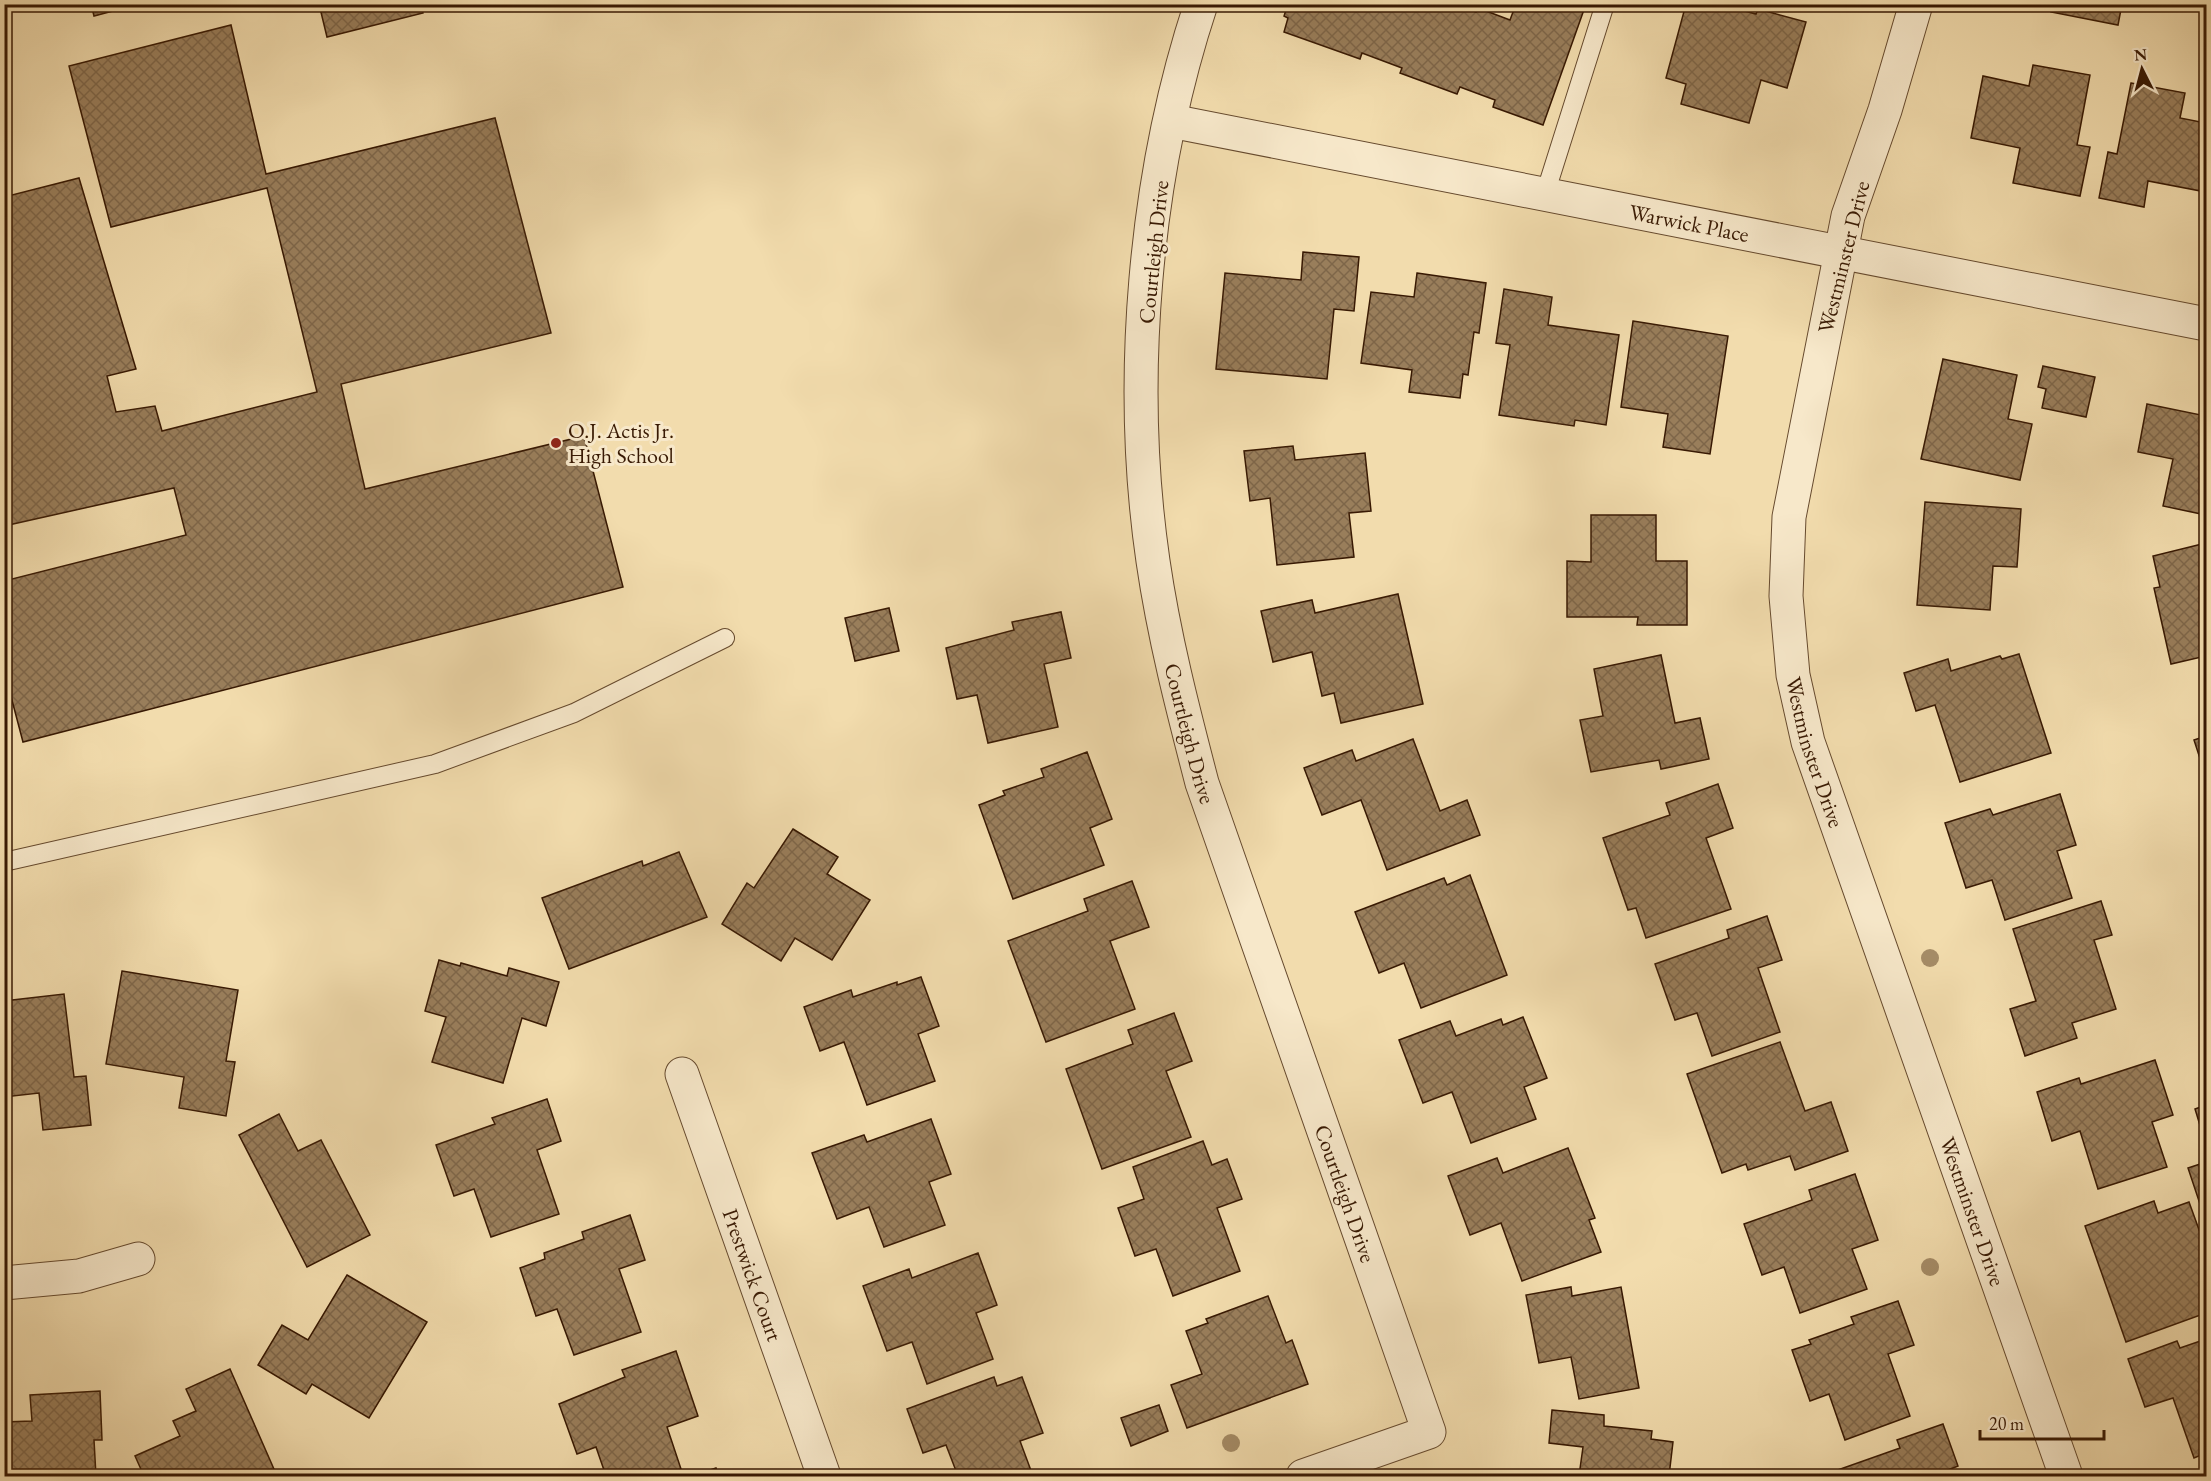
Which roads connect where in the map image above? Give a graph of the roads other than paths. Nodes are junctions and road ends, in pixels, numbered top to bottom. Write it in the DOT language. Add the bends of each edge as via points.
graph roads {
  1 [pos="1201,4"];
  2 [pos="1605,4"];
  3 [pos="1916,4"];
  4 [pos="1170,121"];
  5 [pos="1545,194"];
  6 [pos="1840,252"];
  7 [pos="2206,324"];
  8 [pos="725,638"];
  9 [pos="4,862"];
  10 [pos="682,1074"];
  11 [pos="138,1259"];
  12 [pos="4,1283"];
  13 [pos="824,1476"];
  14 [pos="1303,1476"];
  15 [pos="2066,1476"];
  1 -- 4 [label="street, Courtleigh Drive"];
  2 -- 5 [label="lane"];
  3 -- 6 [label="street, Westminster Drive"];
  4 -- 5 [label="street, Warwick Place"];
  4 -- 14 [label="street, Courtleigh Drive" via="1153,223 1143,338 1143,445 1153,560 1173,673 1202,783 1429,1432"];
  5 -- 6 [label="street, Warwick Place"];
  6 -- 7 [label="street, Warwick Place"];
  6 -- 15 [label="street, Westminster Drive" via="1789,517 1786,596 1793,675 1808,742"];
  8 -- 9 [label="lane" via="574,713 435,764"];
  10 -- 13 [label="street, Prestwick Court"];
  11 -- 12 [label="street" via="79,1276"];
}
